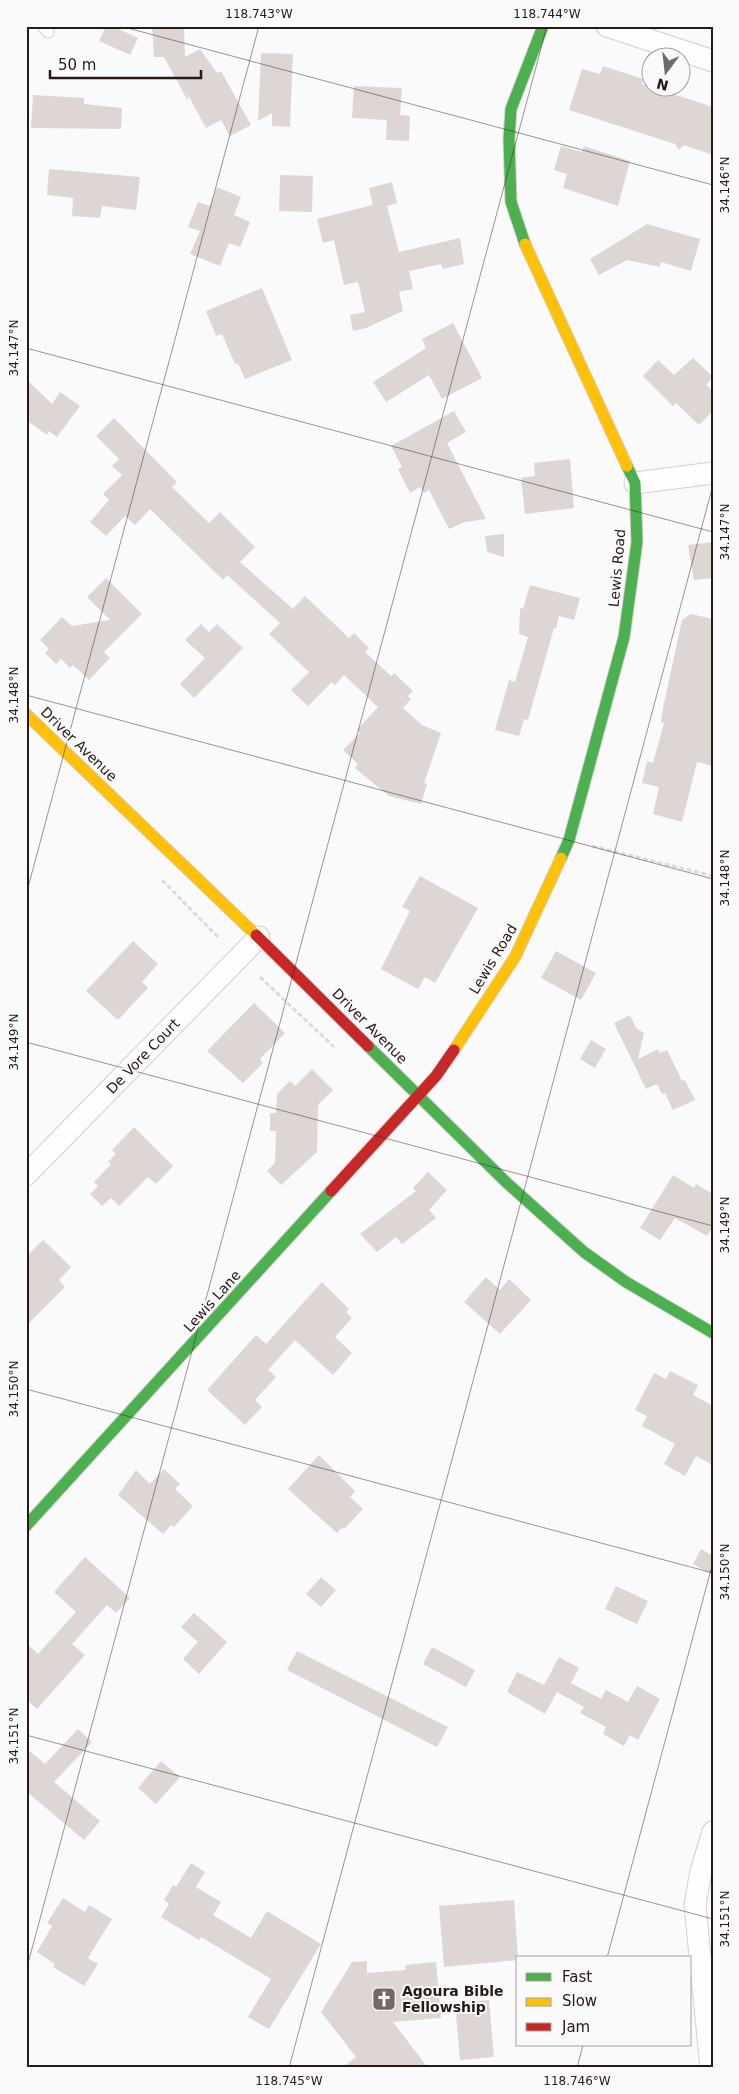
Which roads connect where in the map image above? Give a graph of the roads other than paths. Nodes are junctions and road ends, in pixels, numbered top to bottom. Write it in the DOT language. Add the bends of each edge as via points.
graph roads {
  1 [pos="543,26"];
  2 [pos="608,26"];
  3 [pos="713,61"];
  4 [pos="713,473"];
  5 [pos="635,483"];
  6 [pos="26,714"];
  7 [pos="259,937"];
  8 [pos="419,1095"];
  9 [pos="26,1175"];
  10 [pos="713,1333"];
  11 [pos="26,1526"];
  12 [pos="713,1832"];
  13 [pos="711,2068"];
  1 -- 5 [label="street, Lewis Road" via="512,109 508,139 511,202 530,256"];
  2 -- 3 [label="street"];
  4 -- 5 [label="street"];
  5 -- 8 [label="street, Lewis Road" via="637,542 624,637 569,840 515,957 436,1076"];
  6 -- 7 [label="street, Driver Avenue"];
  7 -- 8 [label="street, Driver Avenue"];
  7 -- 9 [label="street, De Vore Court"];
  8 -- 10 [label="street, Driver Avenue" via="507,1183 584,1252 626,1282"];
  8 -- 11 [label="street, Lewis Lane"];
  12 -- 13 [label="street" via="695,1905"];
}
